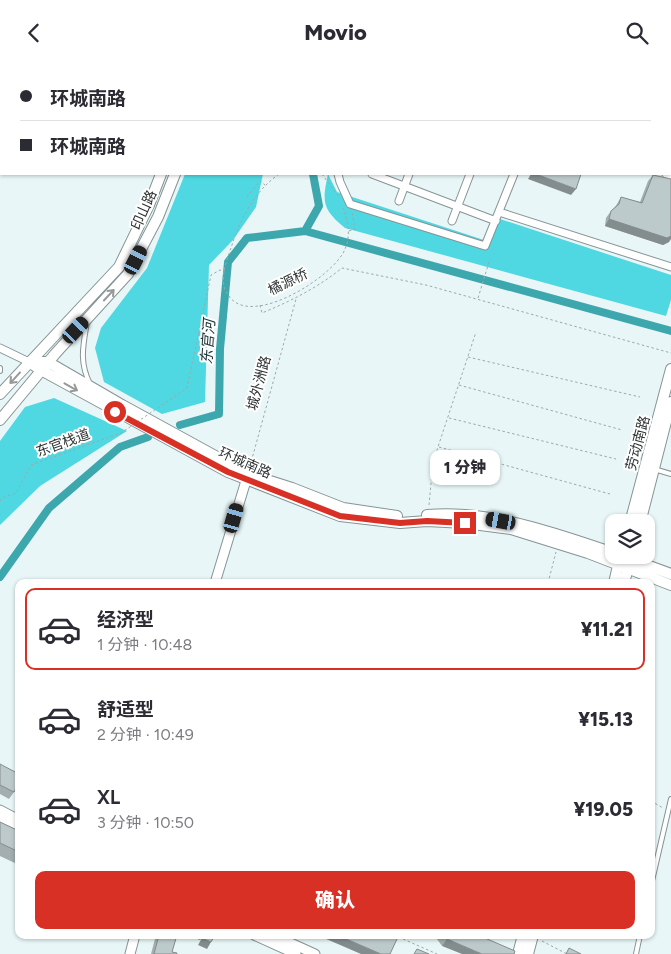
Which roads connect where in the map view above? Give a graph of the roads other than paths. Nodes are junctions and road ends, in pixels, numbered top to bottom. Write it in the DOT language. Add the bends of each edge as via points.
graph roads {
  1 [pos="161,175"];
  2 [pos="175,175"];
  3 [pos="338,175"];
  4 [pos="375,175"];
  5 [pos="409,175"];
  6 [pos="470,175"];
  7 [pos="514,175"];
  8 [pos="404,186"];
  9 [pos="399,201"];
  10 [pos="458,207"];
  11 [pos="500,212"];
  12 [pos="452,221"];
  13 [pos="496,221"];
  14 [pos="671,267"];
  15 [pos="87,319"];
  16 [pos="0,348"];
  17 [pos="29,361"];
  18 [pos="44,366"];
  19 [pos="671,369"];
  20 [pos="92,388"];
  21 [pos="0,394"];
  22 [pos="671,402"];
  23 [pos="0,420"];
  24 [pos="653,469"];
  25 [pos="671,475"];
  26 [pos="246,477"];
  27 [pos="632,514"];
  28 [pos="642,514"];
  29 [pos="605,552"];
  30 [pos="605,556"];
  31 [pos="621,564"];
  32 [pos="623,564"];
  33 [pos="632,564"];
  34 [pos="639,564"];
  35 [pos="671,574"];
  36 [pos="217,579"];
  37 [pos="616,579"];
  38 [pos="624,579"];
  39 [pos="671,585"];
  40 [pos="671,799"];
  41 [pos="0,810"];
  42 [pos="15,818"];
  43 [pos="0,819"];
  44 [pos="15,826"];
  45 [pos="655,868"];
  46 [pos="134,939"];
  47 [pos="263,939"];
  48 [pos="282,939"];
  49 [pos="528,939"];
  50 [pos="530,939"];
  51 [pos="639,939"];
  52 [pos="130,954"];
  53 [pos="296,954"];
  54 [pos="315,954"];
  55 [pos="518,954"];
  56 [pos="528,954"];
  57 [pos="636,954"];
  1 -- 17 [label="main road, 印山路" via="119,267"];
  15 -- 2 [label="main road, 印山路, one-way" via="128,274 158,217"];
  3 -- 13 [label="street" via="350,204 485,246"];
  4 -- 8 [label="street"];
  5 -- 8 [label="street"];
  6 -- 10 [label="street"];
  7 -- 11 [label="street"];
  8 -- 9 [label="street"];
  8 -- 10 [label="street"];
  10 -- 12 [label="street"];
  10 -- 13 [label="street"];
  11 -- 13 [label="street"];
  11 -- 14 [label="street"];
  15 -- 18 [label="main road, 印山路"];
  15 -- 20 [label="lane" via="82,355 84,372"];
  16 -- 17 [label="street"];
  17 -- 18 [label="main road, 环城南路"];
  17 -- 21 [label="main road, 印山路, one-way"];
  18 -- 20 [label="main road"];
  18 -- 23 [label="main road, 印山路"];
  18 -- 26 [label="main road, 环城南路, one-way" via="185,449"];
  19 -- 27 [label="main road, 劳动南路"];
  20 -- 26 [label="main road"];
  22 -- 24 [label="main road, 劳动南路"];
  24 -- 25 [label="lane"];
  24 -- 28 [label="main road, 劳动南路"];
  26 -- 29 [label="main road" via="292,488 343,508 402,517 466,515 519,524"];
  26 -- 30 [label="main road, 环城南路" via="340,516 511,529"];
  26 -- 36 [label="street"];
  31 -- 37 [label="main road"];
  32 -- 38 [label="main road"];
  33 -- 39 [label="main road, 环城南路"];
  34 -- 35 [label="main road"];
  40 -- 45 [label="lane"];
  41 -- 42 [label="street"];
  43 -- 44 [label="street"];
  46 -- 52 [label="street"];
  47 -- 53 [label="street"];
  48 -- 54 [label="street"];
  49 -- 55 [label="main road"];
  50 -- 56 [label="main road"];
  51 -- 57 [label="lane"];
}
